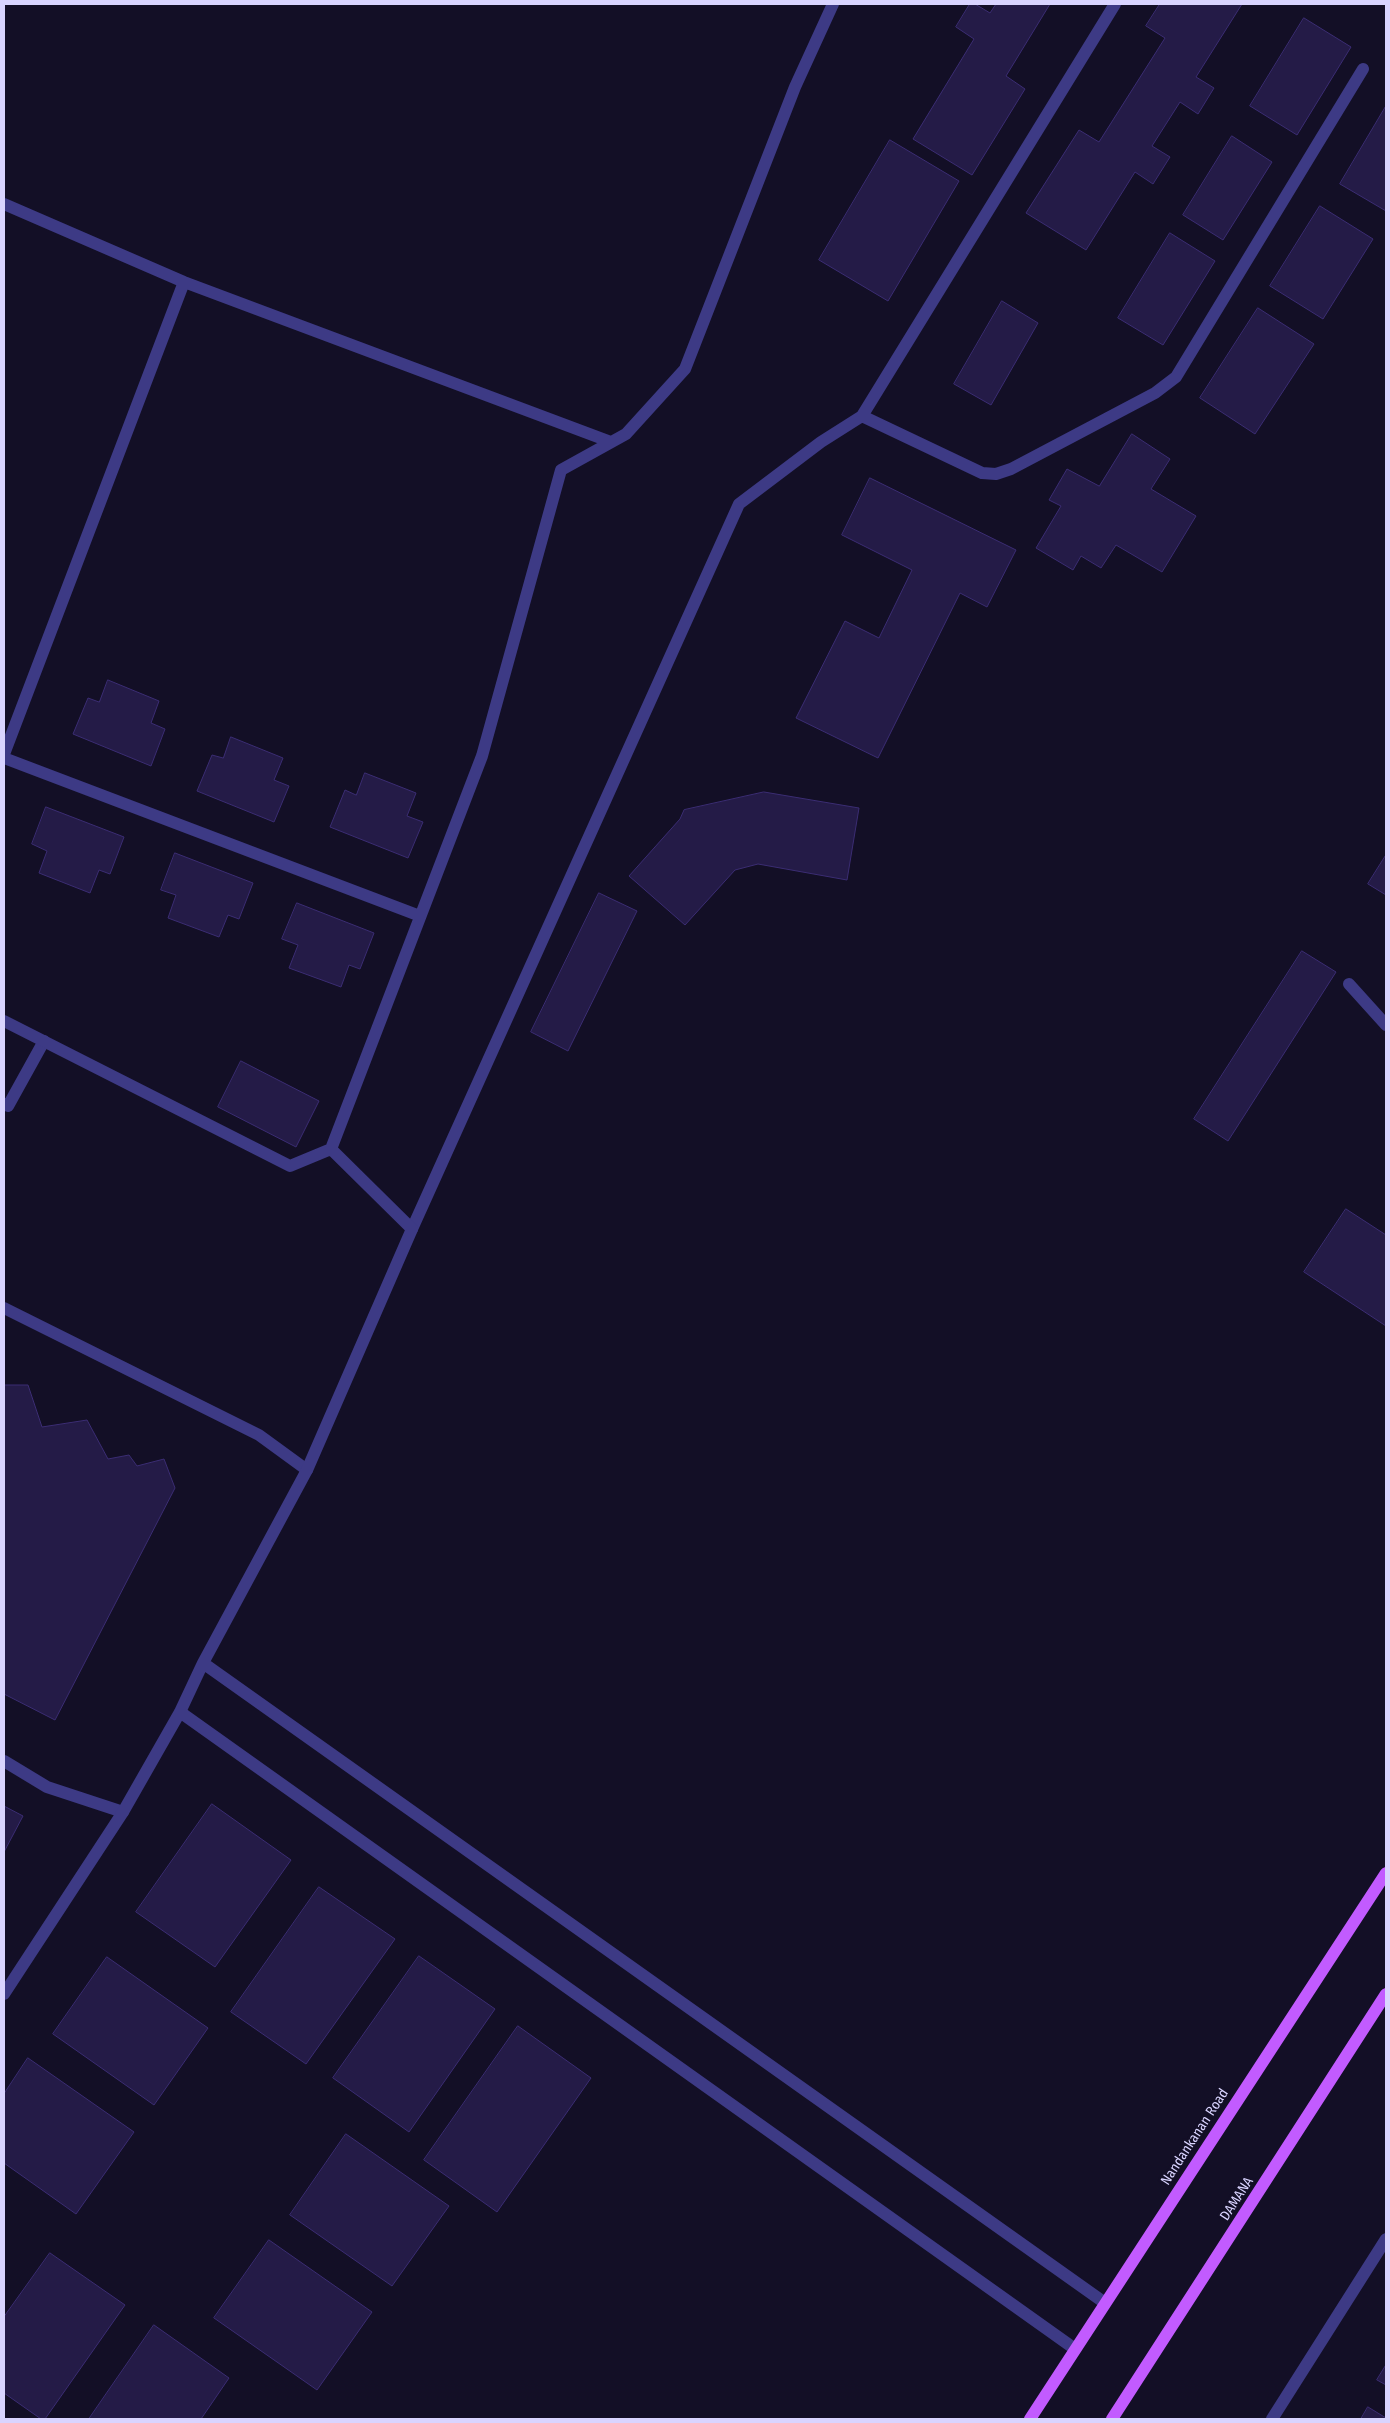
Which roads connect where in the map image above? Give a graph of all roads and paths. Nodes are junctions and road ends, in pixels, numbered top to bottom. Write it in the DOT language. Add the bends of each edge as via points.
graph roads {
  1 [pos="832,4"];
  2 [pos="1115,4"];
  3 [pos="1363,69"];
  4 [pos="4,204"];
  5 [pos="184,282"];
  6 [pos="862,416"];
  7 [pos="612,442"];
  8 [pos="4,754"];
  9 [pos="4,758"];
  10 [pos="420,916"];
  11 [pos="1349,984"];
  12 [pos="4,1021"];
  13 [pos="1386,1026"];
  14 [pos="44,1041"];
  15 [pos="4,1104"];
  16 [pos="331,1149"];
  17 [pos="412,1228"];
  18 [pos="4,1308"];
  19 [pos="307,1470"];
  20 [pos="203,1663"];
  21 [pos="180,1712"];
  22 [pos="4,1761"];
  23 [pos="123,1812"];
  24 [pos="1386,1873"];
  25 [pos="4,1994"];
  26 [pos="1386,1994"];
  27 [pos="1386,2239"];
  28 [pos="1105,2303"];
  29 [pos="1076,2349"];
  30 [pos="1116,2418"];
  31 [pos="1030,2419"];
  32 [pos="1272,2419"];
  1 -- 7 [label="street" via="795,88 685,369 626,434"];
  2 -- 6 [label="street"];
  3 -- 6 [label="street" via="1176,377 1155,393 996,474 982,473"];
  4 -- 5 [label="street"];
  5 -- 7 [label="street"];
  5 -- 8 [label="street"];
  6 -- 17 [label="street" via="821,442 739,504"];
  7 -- 10 [label="street" via="561,470 482,756"];
  9 -- 10 [label="street"];
  10 -- 16 [label="street"];
  11 -- 13 [label="street"];
  12 -- 14 [label="street"];
  14 -- 15 [label="street" via="8,1106"];
  14 -- 16 [label="street" via="290,1166"];
  16 -- 17 [label="street"];
  17 -- 19 [label="street"];
  18 -- 19 [label="street" via="259,1435"];
  19 -- 20 [label="street"];
  20 -- 21 [label="street"];
  20 -- 28 [label="street"];
  21 -- 23 [label="street"];
  21 -- 29 [label="street"];
  22 -- 23 [label="street" via="47,1787"];
  23 -- 25 [label="street"];
  24 -- 28 [label="main road, Nandankanan Road"];
  26 -- 30 [label="main road, DAMANA"];
  27 -- 32 [label="street"];
  28 -- 29 [label="main road, Nandankanan Road"];
  29 -- 31 [label="main road, Nandankanan Road"];
}
